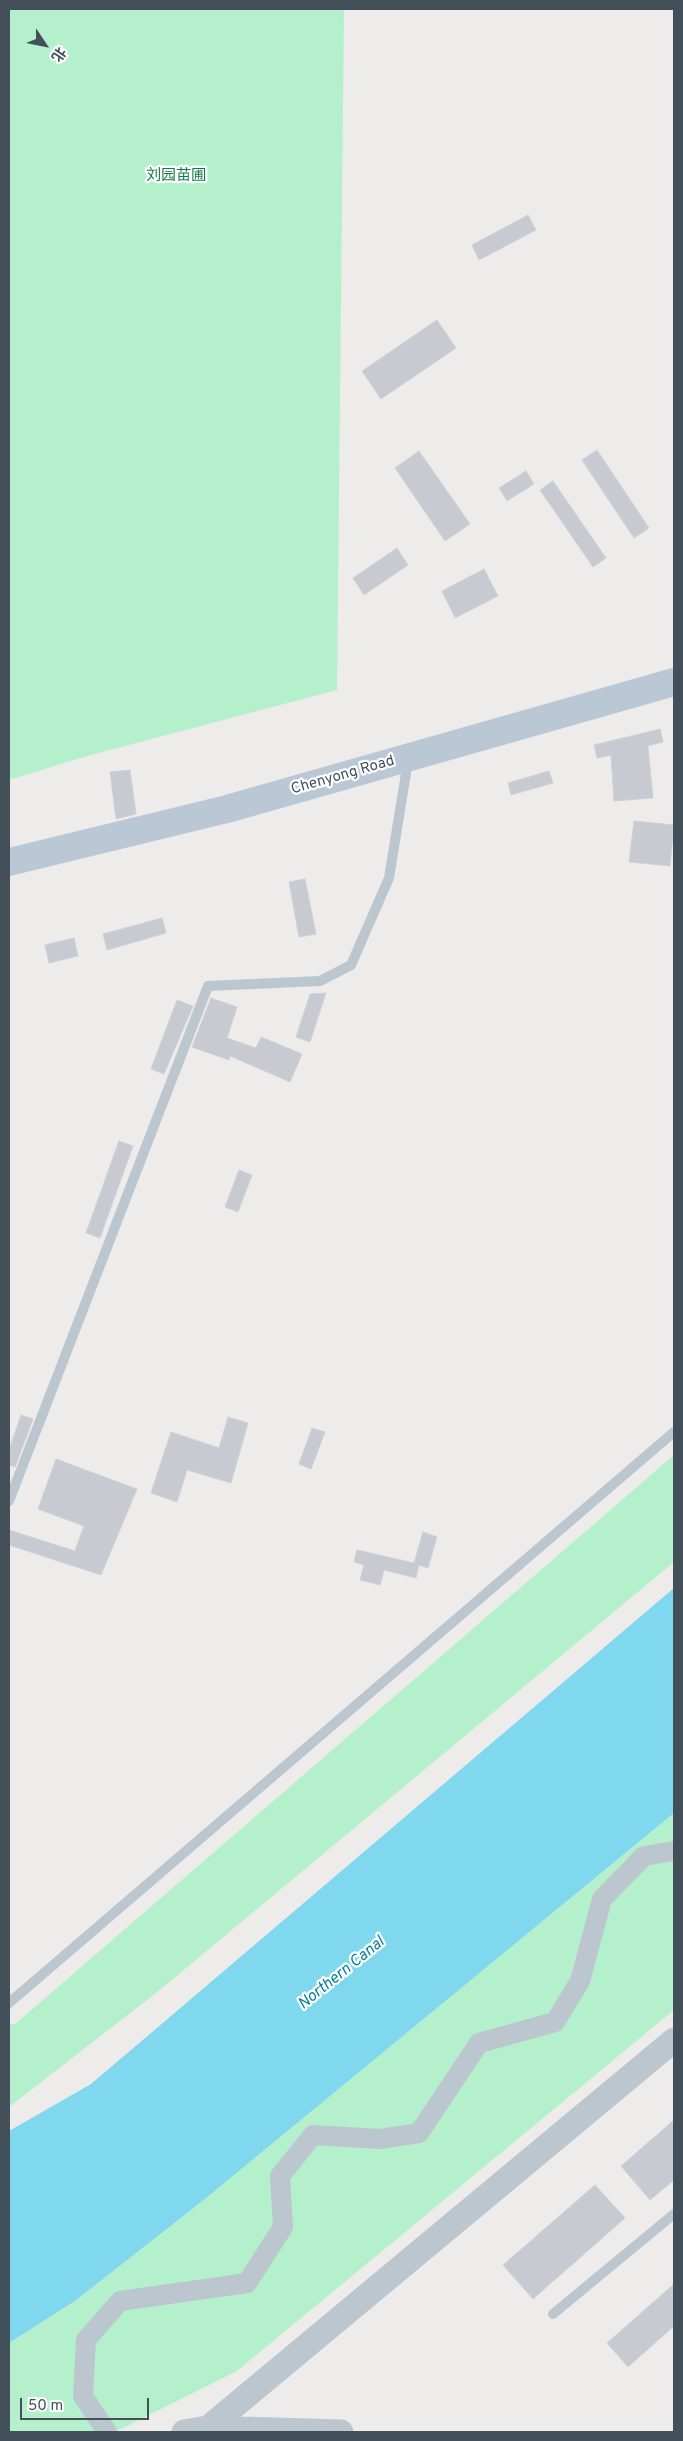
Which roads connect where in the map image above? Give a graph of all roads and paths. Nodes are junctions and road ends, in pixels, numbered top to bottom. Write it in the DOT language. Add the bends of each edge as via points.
graph roads {
  1 [pos="674,682"];
  2 [pos="409,757"];
  3 [pos="9,862"];
  4 [pos="674,1432"];
  5 [pos="9,1501"];
  6 [pos="674,1851"];
  7 [pos="9,2003"];
  8 [pos="674,2040"];
  9 [pos="674,2214"];
  10 [pos="553,2314"];
  11 [pos="198,2431"];
  12 [pos="107,2432"];
  13 [pos="341,2432"];
  1 -- 2 [label="main road, Chenyong Road"];
  2 -- 3 [label="main road, Chenyong Road" via="227,809"];
  2 -- 5 [label="lane" via="389,878 351,965 320,981 208,986"];
  4 -- 7 [label="lane"];
  6 -- 12 [label="street" via="644,1856 602,1900 580,1981 555,2022 479,2043 420,2133 380,2139 312,2135 280,2176 283,2227 247,2282 120,2301 86,2340 83,2396"];
  8 -- 11 [label="street"];
  9 -- 10 [label="lane"];
  11 -- 13 [label="street"];
}
